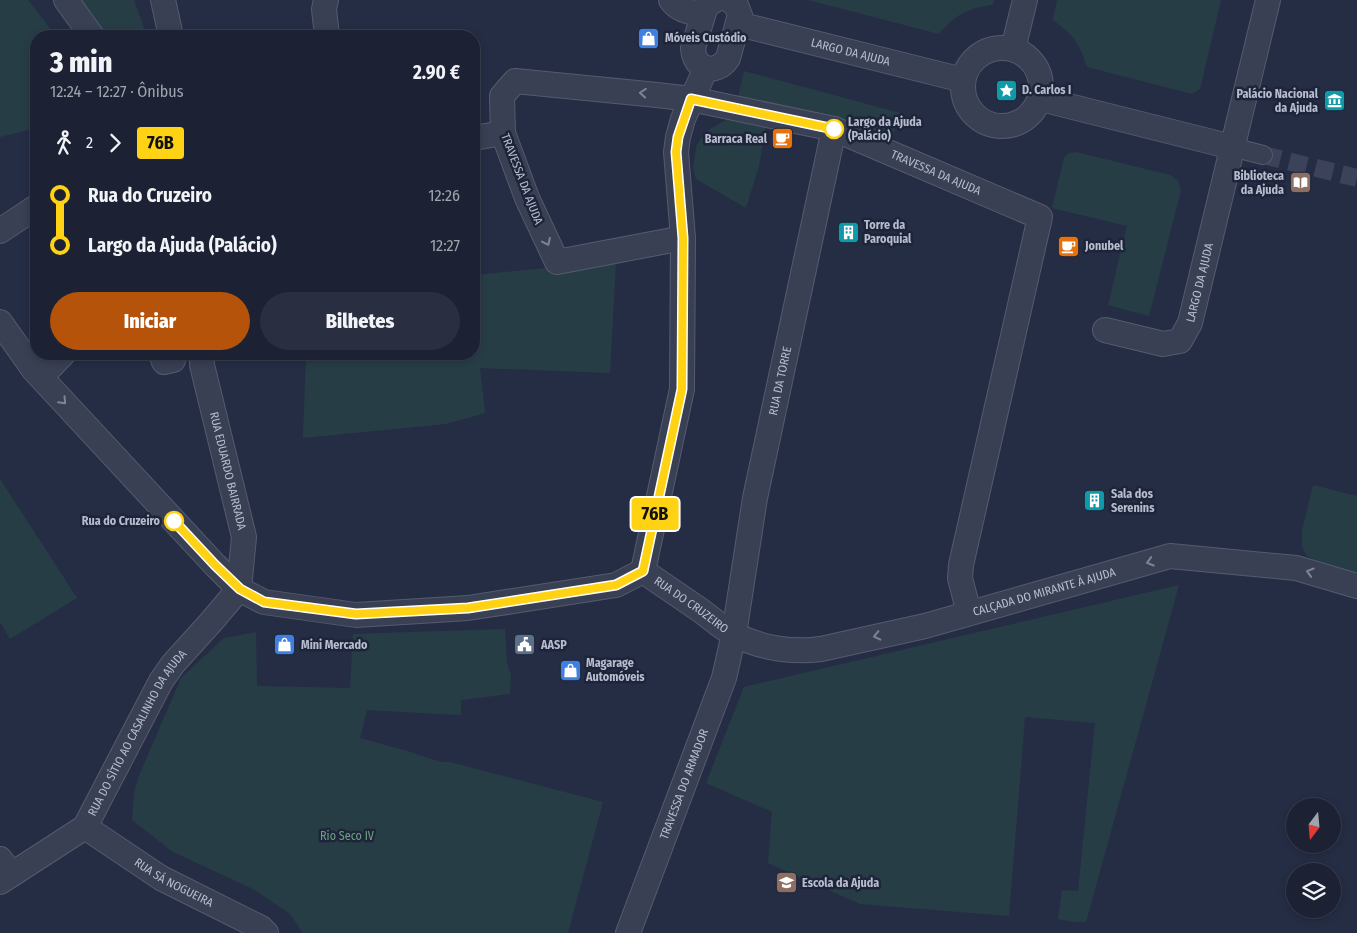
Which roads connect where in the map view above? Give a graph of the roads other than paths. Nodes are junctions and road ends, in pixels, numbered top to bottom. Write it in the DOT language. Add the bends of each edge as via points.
graph roads {
  1 [pos="66,0"];
  2 [pos="163,0"];
  3 [pos="326,0"];
  4 [pos="671,0"];
  5 [pos="729,0"];
  6 [pos="1026,0"];
  7 [pos="1268,0"];
  8 [pos="709,8"];
  9 [pos="738,24"];
  10 [pos="88,30"];
  11 [pos="170,30"];
  12 [pos="326,30"];
  13 [pos="1013,49"];
  14 [pos="706,68"];
  15 [pos="963,80"];
  16 [pos="691,99"];
  17 [pos="1040,99"];
  18 [pos="834,129"];
  19 [pos="503,133"];
  20 [pos="480,137"];
  21 [pos="1232,147"];
  22 [pos="1263,155"];
  23 [pos="30,211"];
  24 [pos="0,230"];
  25 [pos="683,238"];
  26 [pos="0,322"];
  27 [pos="1105,330"];
  28 [pos="58,360"];
  29 [pos="202,360"];
  30 [pos="41,377"];
  31 [pos="643,571"];
  32 [pos="1357,586"];
  33 [pos="240,589"];
  34 [pos="969,613"];
  35 [pos="734,634"];
  36 [pos="85,828"];
  37 [pos="4,872"];
  38 [pos="266,933"];
  39 [pos="628,933"];
  1 -- 10 [label="street"];
  2 -- 11 [label="street"];
  3 -- 12 [label="street"];
  4 -- 8 [label="street" via="683,10"];
  5 -- 9 [label="street" via="739,9"];
  6 -- 13 [label="street"];
  7 -- 21 [label="street, LARGO DA AJUDA"];
  8 -- 14 [label="street" via="693,48 696,60"];
  9 -- 14 [label="street" via="724,64"];
  9 -- 15 [label="street, LARGO DA AJUDA"];
  13 -- 15 [label="street" via="996,48 981,54 970,65"];
  13 -- 17 [label="street" via="1034,63 1040,74"];
  14 -- 16 [label="street"];
  15 -- 17 [label="street" via="967,106 987,124 1013,126 1025,120"];
  16 -- 18 [label="street, TRAVESSA DA AJUDA"];
  16 -- 19 [label="street, TRAVESSA DA AJUDA, one-way" via="515,81 502,96"];
  16 -- 25 [label="street" via="676,152"];
  17 -- 21 [label="street"];
  18 -- 34 [label="street, TRAVESSA DA AJUDA" via="1040,217 961,565 960,578"];
  18 -- 35 [label="street, RUA DA TORRE" via="755,498"];
  19 -- 20 [label="street"];
  19 -- 25 [label="street, TRAVESSA DA AJUDA, one-way" via="527,198 557,262"];
  21 -- 22 [label="street"];
  21 -- 27 [label="street, LARGO DA AJUDA" via="1190,323 1180,341 1163,344"];
  23 -- 24 [label="street"];
  25 -- 31 [label="street" via="682,389"];
  26 -- 30 [label="street, RUA DO CRUZEIRO"];
  28 -- 30 [label="street"];
  29 -- 33 [label="street, RUA EDUARDO BAIRRADA" via="244,537"];
  30 -- 33 [label="street, RUA DO CRUZEIRO, one-way"];
  31 -- 33 [label="street, RUA DO CRUZEIRO" via="616,585 478,607 356,614 264,602"];
  31 -- 35 [label="street, RUA DO CRUZEIRO"];
  32 -- 34 [label="street, CALÇADA DO MIRANTE À AJUDA, one-way" via="1296,568 1170,556"];
  33 -- 36 [label="street, RUA DO SÍTIO AO CASALINHO DA AJUDA" via="161,681"];
  34 -- 35 [label="street, CALÇADA DO MIRANTE À AJUDA, one-way" via="925,626 807,651 776,649"];
  35 -- 39 [label="street, TRAVESSA DO ARMADOR" via="724,678"];
  36 -- 37 [label="street, RUA DO SÍTIO AO CASALINHO DA AJUDA"];
  36 -- 38 [label="street, RUA SÁ NOGUEIRA" via="161,878"];
}
